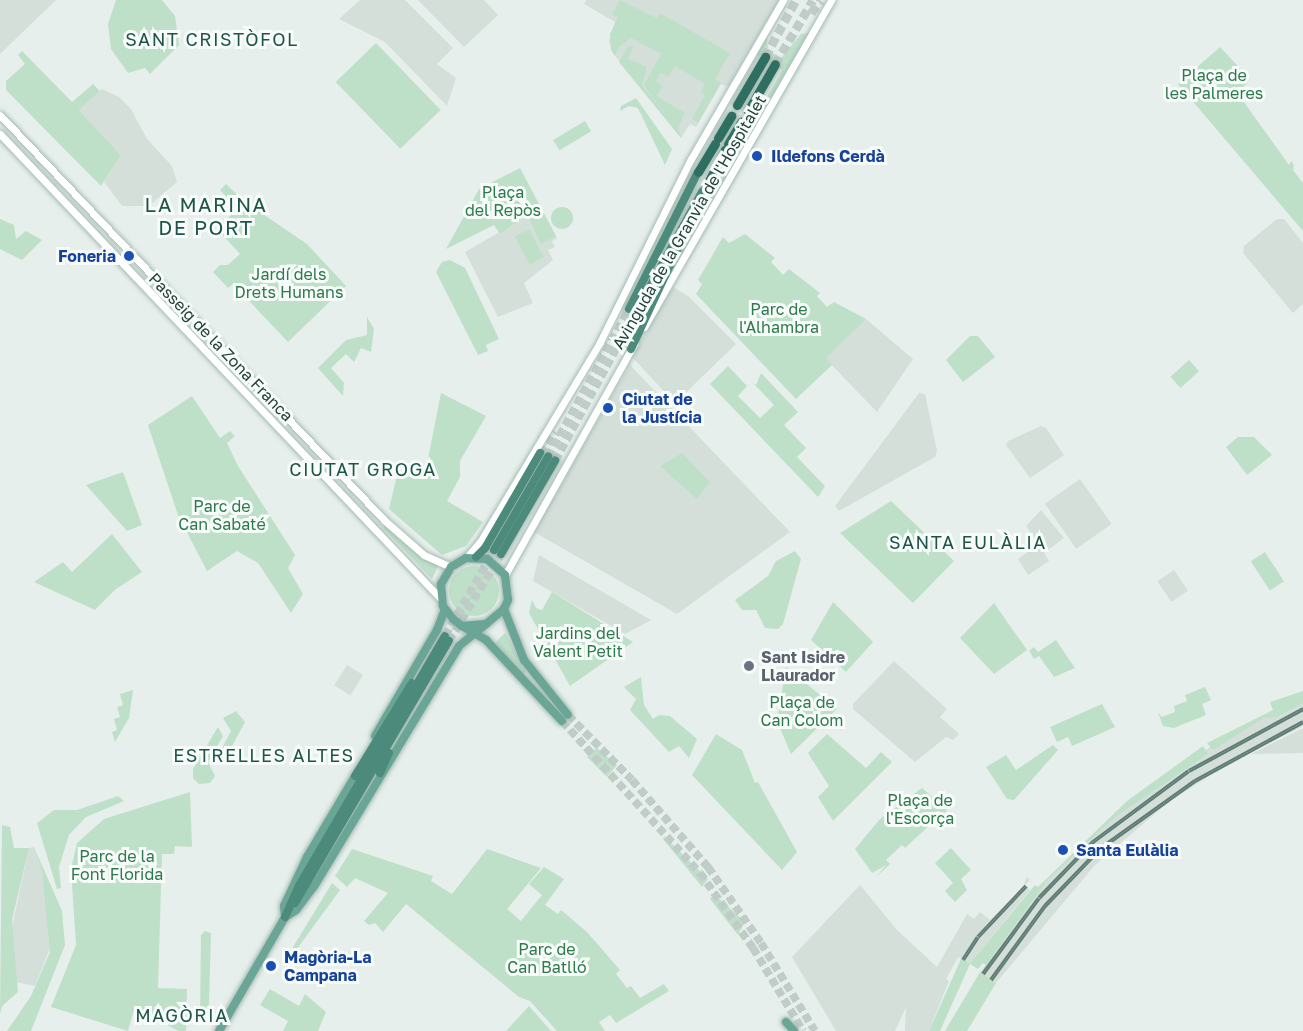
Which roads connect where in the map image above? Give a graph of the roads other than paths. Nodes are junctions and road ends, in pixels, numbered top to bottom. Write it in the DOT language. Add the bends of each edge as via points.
graph roads {
  1 [pos="783,0"];
  2 [pos="831,0"];
  3 [pos="765,57"];
  4 [pos="775,64"];
  5 [pos="737,105"];
  6 [pos="748,111"];
  7 [pos="0,116"];
  8 [pos="731,116"];
  9 [pos="741,122"];
  10 [pos="0,134"];
  11 [pos="698,172"];
  12 [pos="708,181"];
  13 [pos="135,257"];
  14 [pos="126,266"];
  15 [pos="641,303"];
  16 [pos="629,309"];
  17 [pos="631,348"];
  18 [pos="376,510"];
  19 [pos="369,521"];
  20 [pos="498,552"];
  21 [pos="476,557"];
  22 [pos="466,558"];
  23 [pos="451,567"];
  24 [pos="505,575"];
  25 [pos="441,598"];
  26 [pos="445,609"];
  27 [pos="504,609"];
  28 [pos="486,624"];
  29 [pos="462,626"];
  30 [pos="474,632"];
  31 [pos="447,638"];
  32 [pos="380,774"];
  33 [pos="355,776"];
  34 [pos="285,917"];
  35 [pos="786,1022"];
  36 [pos="219,1031"];
  37 [pos="794,1031"];
  1 -- 22 [label="main road, Avinguda de la Granvia de l'Hospitalet" via="691,159 600,342 480,542"];
  2 -- 17 [label="main road, Avinguda de la Granvia de l'Hospitalet"];
  3 -- 5 [label="highway"];
  4 -- 6 [label="highway"];
  7 -- 13 [label="main road, Passeig de la Zona Franca"];
  8 -- 11 [label="highway"];
  9 -- 12 [label="highway"];
  10 -- 14 [label="main road, Passeig de la Zona Franca"];
  11 -- 16 [label="highway, Avinguda de la Granvia de l'Hospitalet"];
  12 -- 15 [label="highway, Avinguda de la Granvia de l'Hospitalet"];
  12 -- 17 [label="highway" via="705,195"];
  13 -- 14 [label="main road"];
  13 -- 18 [label="main road, Passeig de la Zona Franca"];
  14 -- 19 [label="main road, Passeig de la Zona Franca"];
  17 -- 24 [label="main road, Avinguda de la Granvia de l'Hospitalet"];
  18 -- 19 [label="main road"];
  18 -- 23 [label="main road, Passeig de la Zona Franca" via="417,550"];
  19 -- 25 [label="main road, Passeig de la Zona Franca"];
  20 -- 21 [label="highway" via="548,457"];
  21 -- 22 [label="main road"];
  21 -- 24 [label="main road" via="493,562"];
  22 -- 23 [label="main road"];
  23 -- 25 [label="main road" via="441,584"];
  24 -- 27 [label="main road" via="509,590"];
  25 -- 26 [label="main road"];
  26 -- 29 [label="main road"];
  26 -- 33 [label="main road"];
  27 -- 28 [label="main road"];
  27 -- 30 [label="main road" via="524,660 565,718"];
  28 -- 29 [label="main road"];
  28 -- 30 [label="main road"];
  29 -- 30 [label="main road"];
  30 -- 32 [label="main road" via="459,646"];
  31 -- 32 [label="highway"];
  31 -- 33 [label="highway"];
  31 -- 34 [label="highway"];
  32 -- 34 [label="main road" via="315,885 296,910"];
  33 -- 34 [label="main road" via="307,857 284,906"];
  34 -- 36 [label="main road"];
  35 -- 37 [label="main road"];
}
